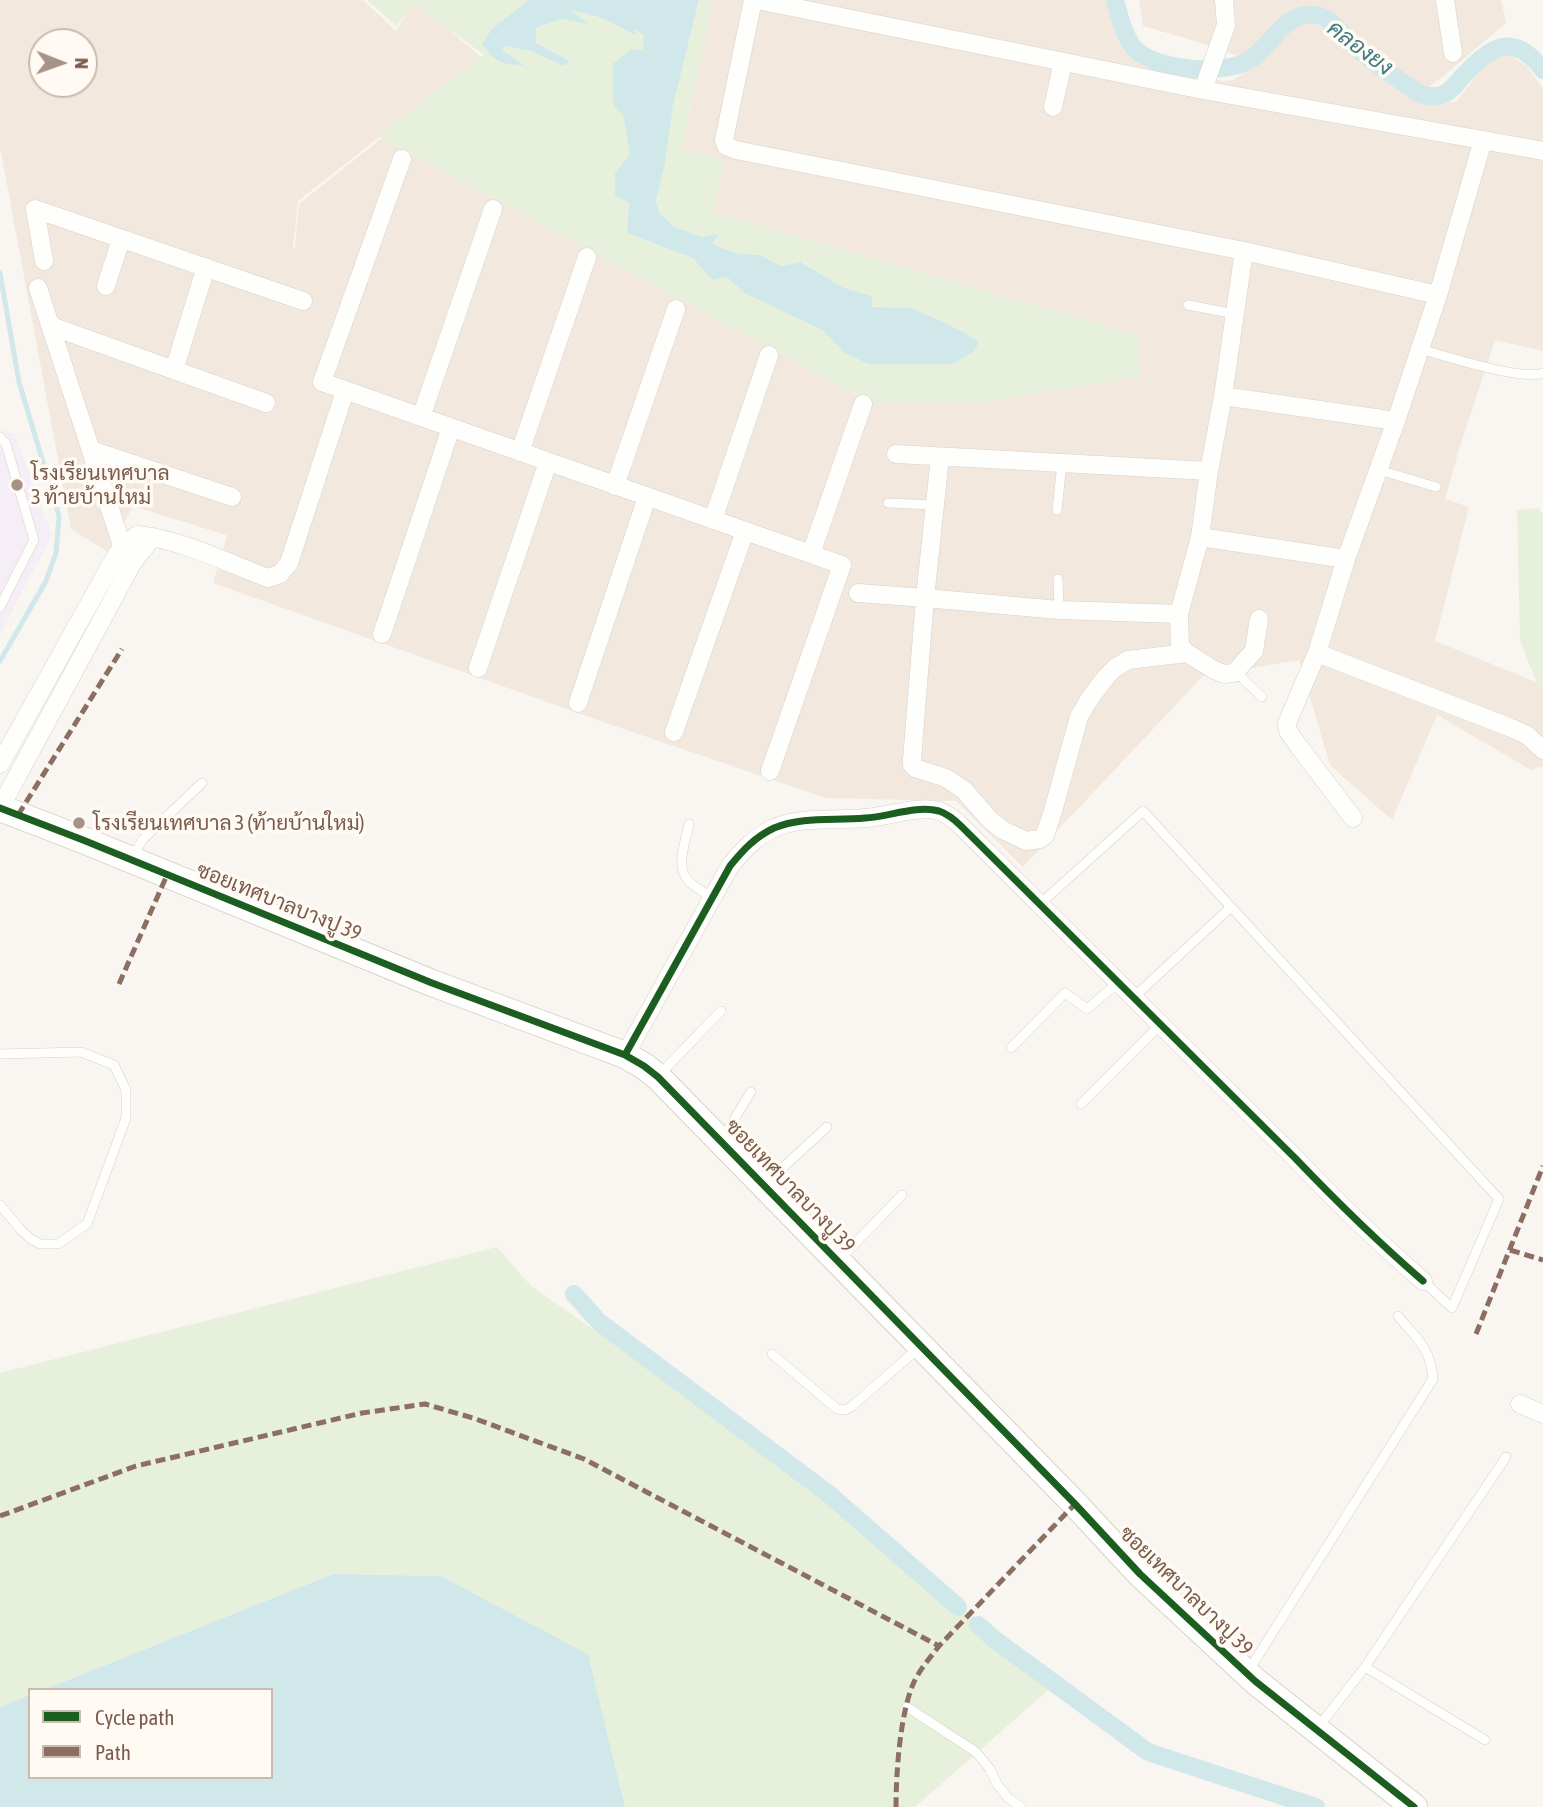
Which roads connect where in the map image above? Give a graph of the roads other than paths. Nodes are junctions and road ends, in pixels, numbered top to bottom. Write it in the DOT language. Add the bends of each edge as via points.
graph roads {
  1 [pos="755,0"];
  2 [pos="1224,0"];
  3 [pos="1445,0"];
  4 [pos="1454,53"];
  5 [pos="1063,62"];
  6 [pos="1204,85"];
  7 [pos="1053,107"];
  8 [pos="1483,141"];
  9 [pos="1543,151"];
  10 [pos="402,159"];
  11 [pos="493,209"];
  12 [pos="121,239"];
  13 [pos="1244,251"];
  14 [pos="587,257"];
  15 [pos="44,261"];
  16 [pos="205,267"];
  17 [pos="106,286"];
  18 [pos="38,288"];
  19 [pos="1438,295"];
  20 [pos="303,301"];
  21 [pos="1188,305"];
  22 [pos="676,309"];
  23 [pos="1235,314"];
  24 [pos="51,326"];
  25 [pos="1420,349"];
  26 [pos="769,355"];
  27 [pos="174,370"];
  28 [pos="1543,373"];
  29 [pos="345,391"];
  30 [pos="1223,396"];
  31 [pos="266,403"];
  32 [pos="863,404"];
  33 [pos="421,418"];
  34 [pos="1396,421"];
  35 [pos="451,428"];
  36 [pos="0,437"];
  37 [pos="91,450"];
  38 [pos="520,452"];
  39 [pos="896,454"];
  40 [pos="940,457"];
  41 [pos="548,462"];
  42 [pos="1062,463"];
  43 [pos="1378,470"];
  44 [pos="1209,471"];
  45 [pos="615,486"];
  46 [pos="1436,487"];
  47 [pos="232,496"];
  48 [pos="648,497"];
  49 [pos="888,503"];
  50 [pos="935,505"];
  51 [pos="1057,510"];
  52 [pos="713,520"];
  53 [pos="746,531"];
  54 [pos="153,537"];
  55 [pos="1200,537"];
  56 [pos="123,549"];
  57 [pos="811,555"];
  58 [pos="1346,559"];
  59 [pos="1058,579"];
  60 [pos="858,593"];
  61 [pos="925,597"];
  62 [pos="0,607"];
  63 [pos="1059,610"];
  64 [pos="1179,614"];
  65 [pos="1259,619"];
  66 [pos="382,634"];
  67 [pos="1187,653"];
  68 [pos="1317,653"];
  69 [pos="478,668"];
  70 [pos="1235,671"];
  71 [pos="1262,696"];
  72 [pos="578,703"];
  73 [pos="674,732"];
  74 [pos="1543,750"];
  75 [pos="0,764"];
  76 [pos="770,771"];
  77 [pos="202,783"];
  78 [pos="0,808"];
  79 [pos="1353,818"];
  80 [pos="689,824"];
  81 [pos="131,860"];
  82 [pos="712,898"];
  83 [pos="1040,904"];
  84 [pos="1231,907"];
  85 [pos="1119,982"];
  86 [pos="1134,997"];
  87 [pos="721,1012"];
  88 [pos="1161,1024"];
  89 [pos="1011,1048"];
  90 [pos="0,1054"];
  91 [pos="625,1055"];
  92 [pos="658,1077"];
  93 [pos="751,1092"];
  94 [pos="1081,1104"];
  95 [pos="827,1127"];
  96 [pos="721,1140"];
  97 [pos="764,1185"];
  98 [pos="902,1195"];
  99 [pos="0,1205"];
  100 [pos="839,1261"];
  101 [pos="1423,1281"];
  102 [pos="1398,1316"];
  103 [pos="921,1346"];
  104 [pos="772,1354"];
  105 [pos="1520,1404"];
  106 [pos="1543,1414"];
  107 [pos="1506,1457"];
  108 [pos="1365,1667"];
  109 [pos="1247,1674"];
  110 [pos="907,1707"];
  111 [pos="1316,1730"];
  112 [pos="1485,1740"];
  113 [pos="1021,1807"];
  114 [pos="1414,1807"];
  1 -- 5 [label="street"];
  1 -- 13 [label="street" via="725,133 726,146"];
  2 -- 6 [label="street" via="1226,25"];
  3 -- 4 [label="street"];
  5 -- 6 [label="street"];
  5 -- 7 [label="street"];
  6 -- 8 [label="street"];
  8 -- 9 [label="street"];
  8 -- 19 [label="street"];
  10 -- 29 [label="street" via="323,382"];
  11 -- 33 [label="street"];
  12 -- 15 [label="street" via="35,209"];
  12 -- 16 [label="street"];
  12 -- 17 [label="street"];
  13 -- 19 [label="street"];
  13 -- 23 [label="street"];
  14 -- 38 [label="street"];
  16 -- 20 [label="street"];
  16 -- 27 [label="street"];
  18 -- 24 [label="street"];
  19 -- 25 [label="street"];
  21 -- 23 [label="lane"];
  22 -- 45 [label="street"];
  23 -- 30 [label="street"];
  24 -- 27 [label="street"];
  24 -- 37 [label="street"];
  25 -- 28 [label="lane" via="1514,374"];
  25 -- 34 [label="street"];
  26 -- 52 [label="street"];
  27 -- 31 [label="street"];
  29 -- 33 [label="street"];
  29 -- 54 [label="street" via="289,563 280,574 268,578"];
  30 -- 34 [label="street"];
  30 -- 44 [label="street"];
  32 -- 57 [label="street"];
  33 -- 35 [label="street"];
  34 -- 43 [label="street"];
  35 -- 38 [label="street"];
  35 -- 66 [label="street"];
  36 -- 62 [label="lane" via="6,444 34,540"];
  37 -- 47 [label="street"];
  37 -- 56 [label="street"];
  38 -- 41 [label="street"];
  39 -- 40 [label="street"];
  40 -- 42 [label="street"];
  40 -- 50 [label="street"];
  41 -- 45 [label="street"];
  41 -- 69 [label="street"];
  42 -- 44 [label="street"];
  42 -- 51 [label="lane"];
  43 -- 46 [label="lane"];
  43 -- 58 [label="street"];
  44 -- 55 [label="street"];
  45 -- 48 [label="street"];
  48 -- 52 [label="street"];
  48 -- 72 [label="street"];
  49 -- 50 [label="lane"];
  50 -- 61 [label="street"];
  52 -- 53 [label="street"];
  53 -- 57 [label="street"];
  53 -- 73 [label="street"];
  54 -- 56 [label="street" via="137,535"];
  54 -- 78 [label="street" via="133,562"];
  55 -- 58 [label="street"];
  55 -- 64 [label="street"];
  56 -- 75 [label="street"];
  57 -- 76 [label="street" via="842,565"];
  58 -- 68 [label="street"];
  59 -- 63 [label="lane"];
  60 -- 61 [label="street"];
  61 -- 63 [label="street"];
  61 -- 67 [label="street" via="912,765 946,778 964,790 990,820 1026,841 1045,835 1079,717 1106,677 1128,660"];
  63 -- 64 [label="street"];
  64 -- 67 [label="street" via="1180,646"];
  65 -- 70 [label="street" via="1254,650"];
  67 -- 70 [label="street" via="1224,674"];
  68 -- 74 [label="street" via="1518,731"];
  68 -- 79 [label="street" via="1288,731"];
  70 -- 71 [label="lane"];
  77 -- 81 [label="lane" via="144,839"];
  78 -- 81 [label="street, ซอยเทศบาลบางปู 39"];
  80 -- 82 [label="lane" via="683,872"];
  81 -- 91 [label="street, ซอยเทศบาลบางปู 39" via="432,983"];
  82 -- 83 [label="street" via="730,866 752,841 775,828 794,822 924,810 941,811 952,818"];
  82 -- 91 [label="street"];
  83 -- 84 [label="lane" via="1143,810"];
  83 -- 85 [label="street"];
  84 -- 86 [label="lane"];
  84 -- 101 [label="lane" via="1499,1199 1452,1308"];
  85 -- 86 [label="street"];
  85 -- 89 [label="lane" via="1087,1009 1065,993"];
  86 -- 88 [label="street"];
  87 -- 92 [label="lane"];
  88 -- 94 [label="lane"];
  88 -- 101 [label="street" via="1356,1221"];
  90 -- 99 [label="lane" via="81,1052 114,1065 126,1090 126,1118 87,1224 58,1244 40,1244"];
  91 -- 92 [label="street, ซอยเทศบาลบางปู 39"];
  92 -- 96 [label="street, ซอยเทศบาลบางปู 39"];
  93 -- 96 [label="lane"];
  95 -- 97 [label="lane"];
  96 -- 97 [label="street, ซอยเทศบาลบางปู 39"];
  97 -- 100 [label="street, ซอยเทศบาลบางปู 39"];
  98 -- 100 [label="lane"];
  100 -- 103 [label="street, ซอยเทศบาลบางปู 39"];
  102 -- 109 [label="lane" via="1426,1350 1433,1379"];
  103 -- 104 [label="lane" via="872,1390 841,1410"];
  103 -- 109 [label="street, ซอยเทศบาลบางปู 39" via="1140,1574"];
  105 -- 106 [label="street"];
  107 -- 108 [label="lane"];
  108 -- 111 [label="lane"];
  108 -- 112 [label="lane"];
  109 -- 111 [label="street, ซอยเทศบาลบางปู 39"];
  110 -- 113 [label="lane" via="976,1752 1008,1798"];
  111 -- 114 [label="street, ซอยเทศบาลบางปู 39"];
}
